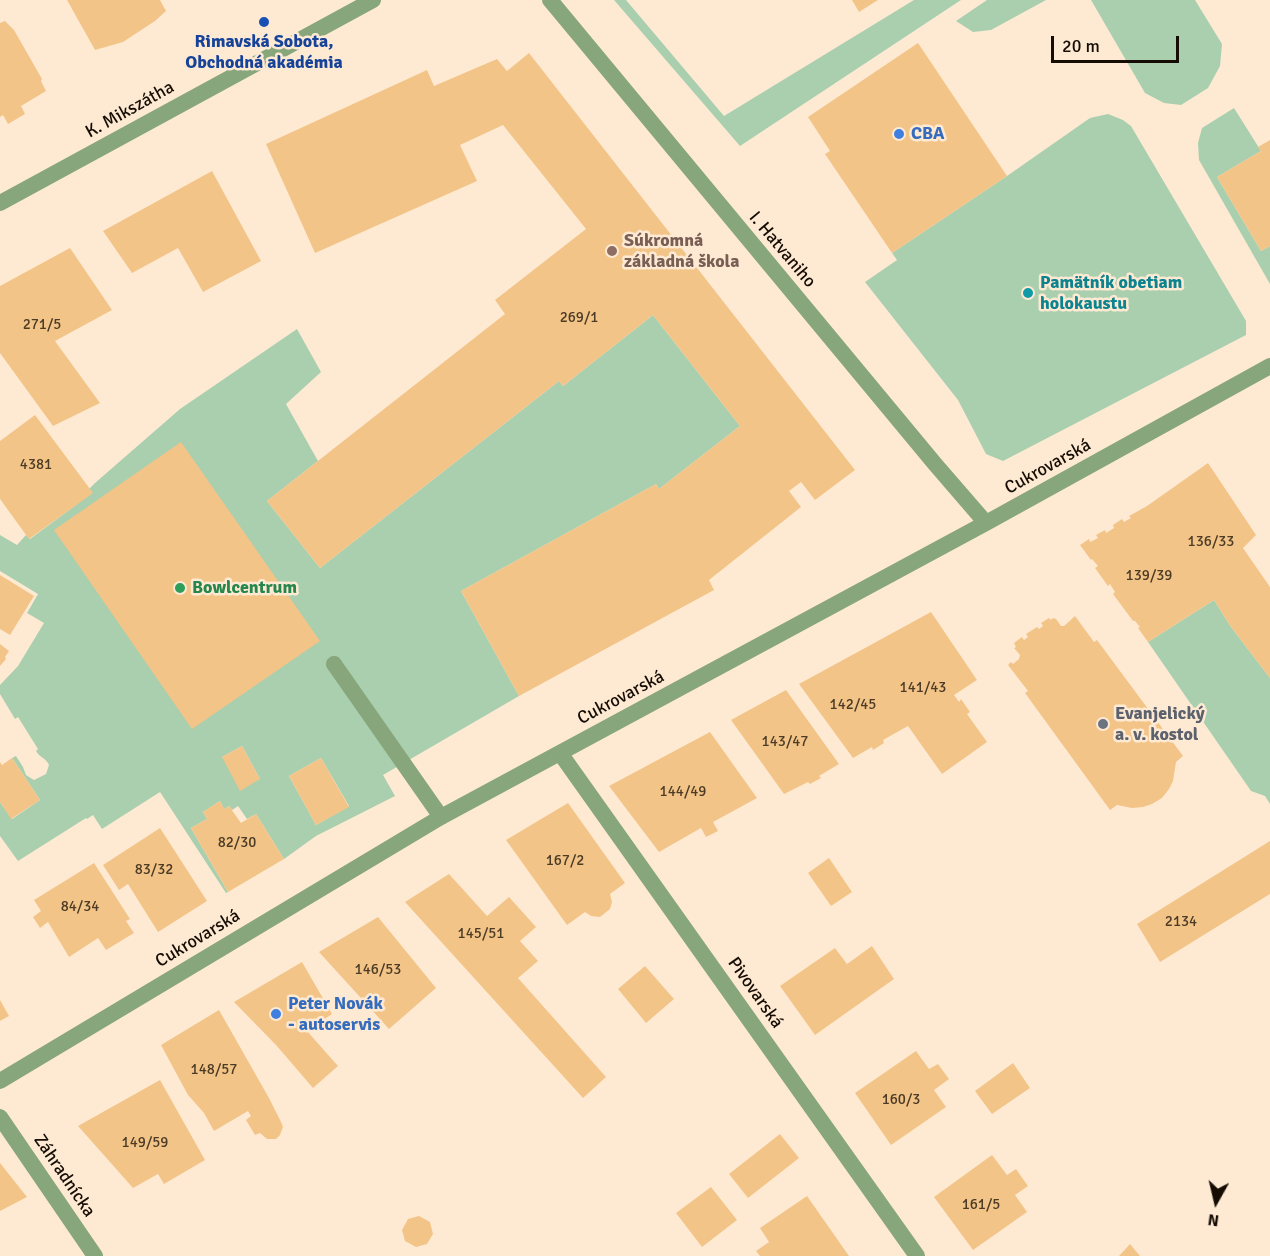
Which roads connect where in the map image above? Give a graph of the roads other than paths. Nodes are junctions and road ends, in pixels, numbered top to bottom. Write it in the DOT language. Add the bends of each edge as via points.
graph roads {
  1 [pos="373,0"];
  2 [pos="550,0"];
  3 [pos="0,203"];
  4 [pos="1270,366"];
  5 [pos="986,523"];
  6 [pos="334,664"];
  7 [pos="560,753"];
  8 [pos="441,817"];
  9 [pos="0,1081"];
  10 [pos="0,1117"];
  11 [pos="95,1256"];
  12 [pos="917,1256"];
  1 -- 3 [label="street, K. Mikszátha"];
  2 -- 5 [label="street, I. Hatvaniho"];
  4 -- 5 [label="street, Cukrovarská"];
  5 -- 7 [label="street, Cukrovarská"];
  6 -- 8 [label="street"];
  7 -- 8 [label="street, Cukrovarská"];
  7 -- 12 [label="street, Pivovarská"];
  8 -- 9 [label="street, Cukrovarská"];
  10 -- 11 [label="street, Záhradnícka"];
}
